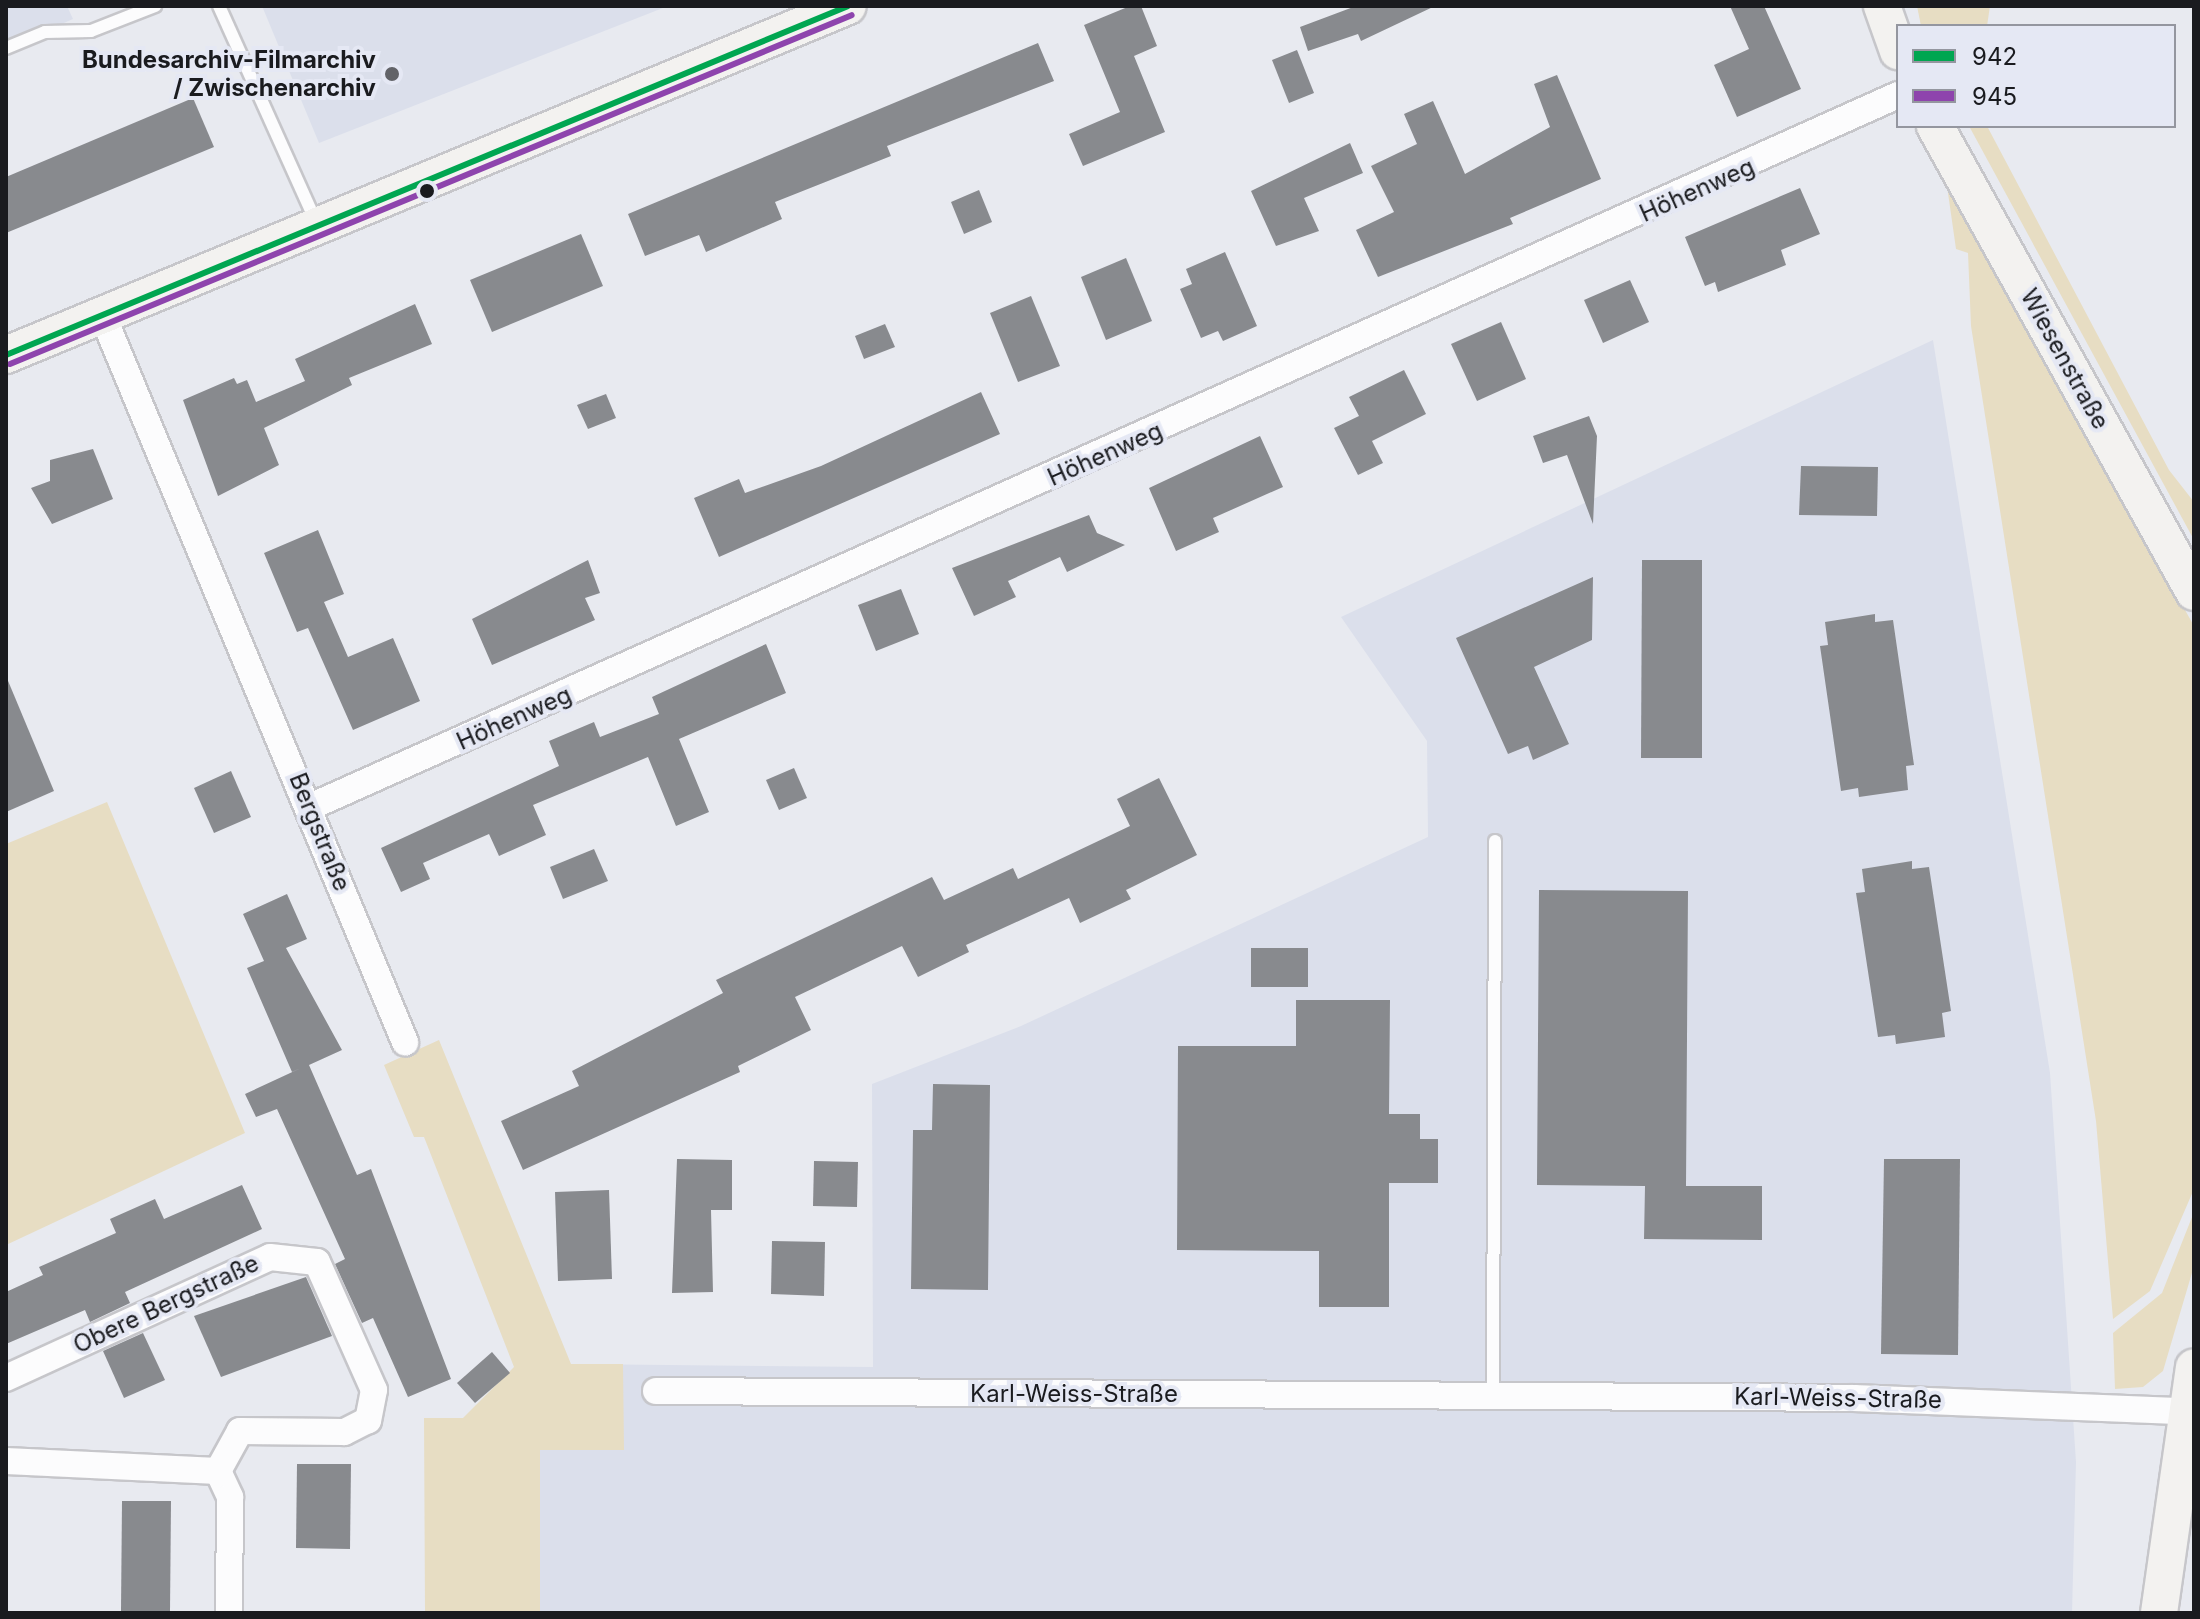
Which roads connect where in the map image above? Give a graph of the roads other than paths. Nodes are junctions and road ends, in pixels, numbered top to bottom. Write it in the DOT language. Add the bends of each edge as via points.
graph roads {
  1 [pos="155,6"];
  2 [pos="219,6"];
  3 [pos="848,6"];
  4 [pos="1882,6"];
  5 [pos="1896,45"];
  6 [pos="6,48"];
  7 [pos="1896,96"];
  8 [pos="1936,128"];
  9 [pos="317,224"];
  10 [pos="102,314"];
  11 [pos="6,355"];
  12 [pos="2194,592"];
  13 [pos="310,807"];
  14 [pos="1495,841"];
  15 [pos="405,1042"];
  16 [pos="2194,1367"];
  17 [pos="6,1378"];
  18 [pos="656,1391"];
  19 [pos="1493,1396"];
  20 [pos="2183,1411"];
  21 [pos="6,1461"];
  22 [pos="218,1471"];
  23 [pos="229,1613"];
  24 [pos="2159,1613"];
  1 -- 6 [label="lane" via="91,31 45,32"];
  2 -- 9 [label="lane"];
  3 -- 9 [label="street"];
  4 -- 5 [label="street"];
  7 -- 13 [label="street, Höhenweg"];
  8 -- 12 [label="street, Wiesenstraße"];
  9 -- 10 [label="street"];
  10 -- 11 [label="street"];
  10 -- 13 [label="street, Bergstraße"];
  13 -- 15 [label="street, Bergstraße"];
  14 -- 19 [label="lane"];
  16 -- 20 [label="street"];
  17 -- 22 [label="street, Obere Bergstraße" via="270,1257 299,1254 317,1262 374,1390 368,1420 344,1432 240,1431"];
  18 -- 19 [label="street, Karl-Weiss-Straße"];
  19 -- 20 [label="street, Karl-Weiss-Straße" via="2069,1401"];
  20 -- 24 [label="street"];
  21 -- 22 [label="street"];
  22 -- 23 [label="street" via="230,1497"];
}
